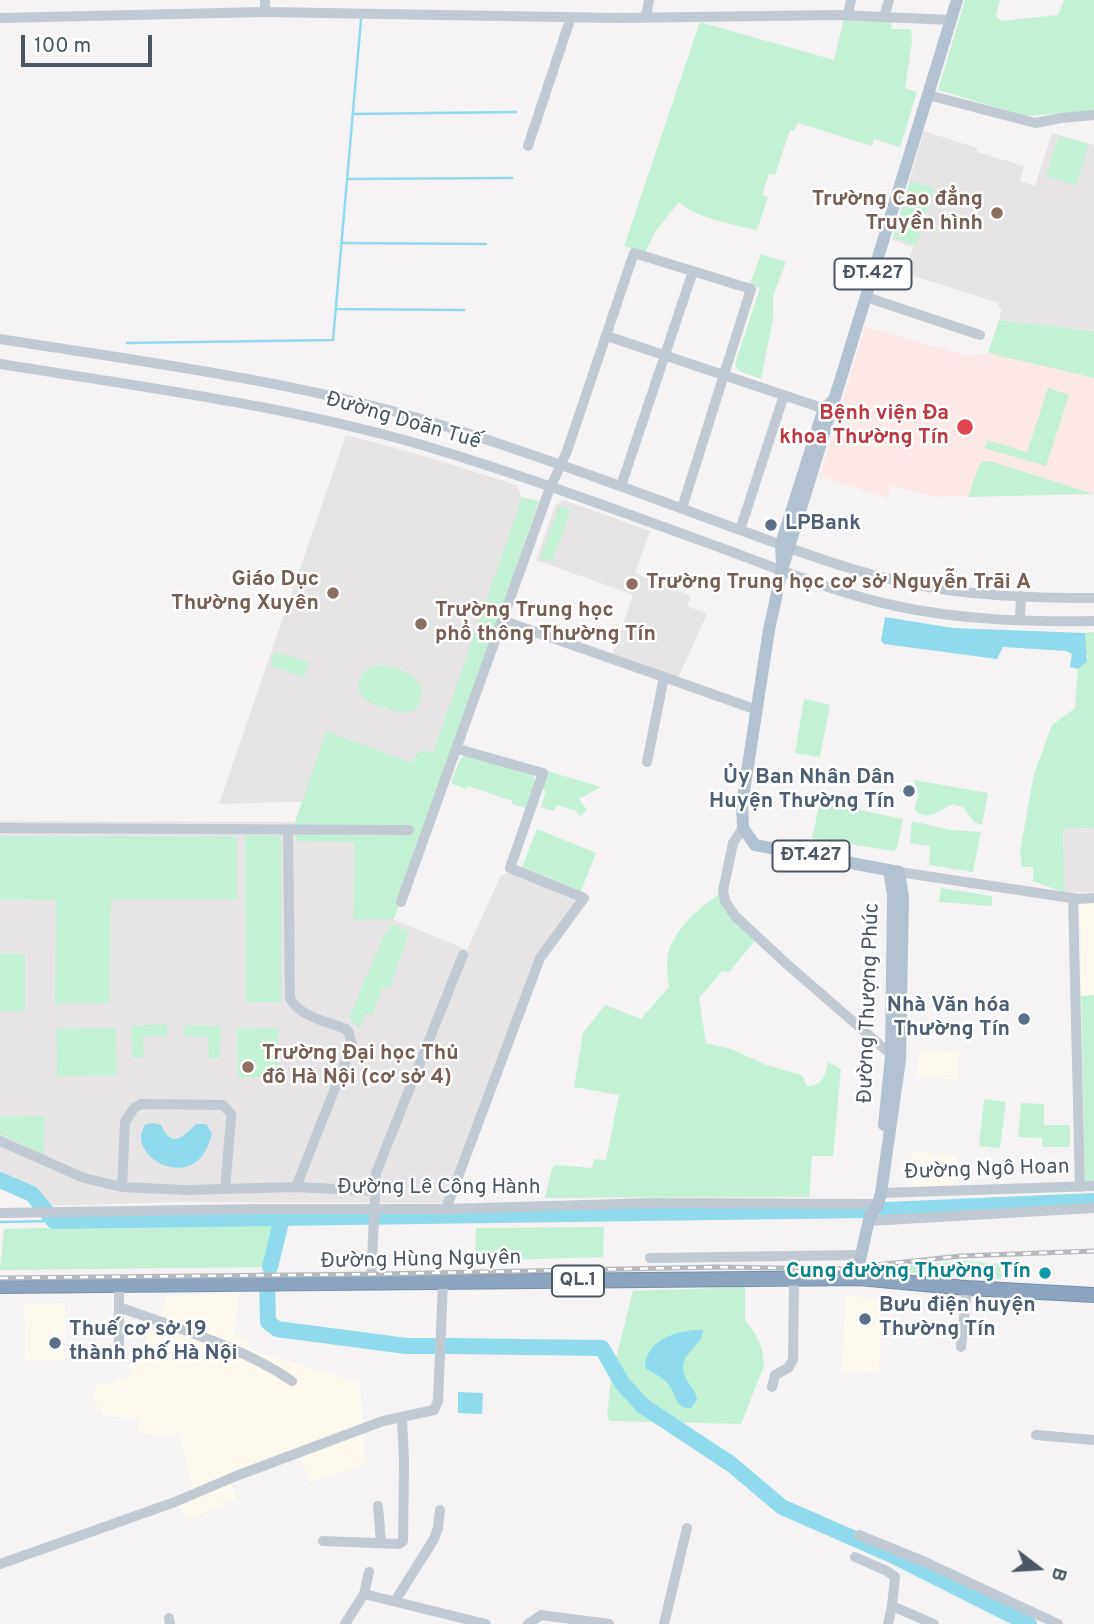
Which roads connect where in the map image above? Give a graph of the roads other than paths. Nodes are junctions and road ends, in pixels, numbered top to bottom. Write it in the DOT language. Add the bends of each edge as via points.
graph roads {
  1 [pos="265,0"];
  2 [pos="649,0"];
  3 [pos="851,0"];
  4 [pos="889,0"];
  5 [pos="957,0"];
  6 [pos="265,12"];
  7 [pos="843,15"];
  8 [pos="571,17"];
  9 [pos="646,17"];
  10 [pos="884,17"];
  11 [pos="0,18"];
  12 [pos="951,20"];
  13 [pos="928,95"];
  14 [pos="1094,115"];
  15 [pos="528,146"];
  16 [pos="693,271"];
  17 [pos="866,297"];
  18 [pos="980,335"];
  19 [pos="607,336"];
  20 [pos="0,339"];
  21 [pos="666,355"];
  22 [pos="0,364"];
  23 [pos="722,374"];
  24 [pos="784,395"];
  25 [pos="836,397"];
  26 [pos="825,409"];
  27 [pos="562,465"];
  28 [pos="551,486"];
  29 [pos="621,486"];
  30 [pos="682,508"];
  31 [pos="740,530"];
  32 [pos="785,545"];
  33 [pos="782,570"];
  34 [pos="1021,596"];
  35 [pos="1094,598"];
  36 [pos="1020,620"];
  37 [pos="504,621"];
  38 [pos="1094,621"];
  39 [pos="664,677"];
  40 [pos="757,710"];
  41 [pos="458,749"];
  42 [pos="647,762"];
  43 [pos="0,828"];
  44 [pos="743,828"];
  45 [pos="288,830"];
  46 [pos="408,830"];
  47 [pos="893,872"];
  48 [pos="1073,898"];
  49 [pos="1094,898"];
  50 [pos="401,902"];
  51 [pos="463,955"];
  52 [pos="896,1058"];
  53 [pos="0,1141"];
  54 [pos="122,1186"];
  55 [pos="1094,1186"];
  56 [pos="296,1187"];
  57 [pos="1080,1187"];
  58 [pos="225,1189"];
  59 [pos="185,1190"];
  60 [pos="376,1191"];
  61 [pos="876,1200"];
  62 [pos="1094,1208"];
  63 [pos="446,1209"];
  64 [pos="186,1210"];
  65 [pos="376,1211"];
  66 [pos="0,1213"];
  67 [pos="869,1221"];
  68 [pos="859,1255"];
  69 [pos="650,1258"];
  70 [pos="856,1278"];
  71 [pos="794,1279"];
  72 [pos="443,1282"];
  73 [pos="371,1283"];
  74 [pos="119,1285"];
  75 [pos="0,1286"];
  76 [pos="967,1288"];
  77 [pos="1094,1295"];
  78 [pos="119,1307"];
  79 [pos="961,1347"];
  80 [pos="119,1353"];
  81 [pos="292,1381"];
  82 [pos="772,1387"];
  83 [pos="402,1418"];
  84 [pos="1036,1435"];
  85 [pos="1094,1440"];
  86 [pos="378,1506"];
  87 [pos="440,1510"];
  88 [pos="687,1528"];
  89 [pos="859,1535"];
  90 [pos="323,1541"];
  91 [pos="381,1544"];
  92 [pos="855,1557"];
  93 [pos="0,1564"];
  94 [pos="369,1572"];
  95 [pos="364,1594"];
  96 [pos="395,1601"];
  97 [pos="892,1606"];
  98 [pos="345,1624"];
  99 [pos="486,1624"];
  100 [pos="528,1624"];
  101 [pos="609,1624"];
  102 [pos="664,1624"];
  103 [pos="888,1624"];
  104 [pos="934,1624"];
  105 [pos="1058,1624"];
  1 -- 6 [label="street"];
  2 -- 9 [label="street"];
  3 -- 7 [label="street"];
  4 -- 10 [label="street"];
  5 -- 12 [label="main road, ĐT.427"];
  6 -- 8 [label="street"];
  6 -- 11 [label="street"];
  7 -- 9 [label="street"];
  7 -- 10 [label="street"];
  8 -- 9 [label="street"];
  8 -- 15 [label="street"];
  10 -- 12 [label="street"];
  12 -- 13 [label="main road, ĐT.427"];
  13 -- 14 [label="street" via="1035,123"];
  13 -- 17 [label="main road, ĐT.427"];
  16 -- 19 [label="street" via="634,253"];
  16 -- 21 [label="street"];
  16 -- 23 [label="street" via="751,289"];
  17 -- 18 [label="street"];
  17 -- 25 [label="main road, ĐT.427"];
  19 -- 21 [label="street"];
  19 -- 27 [label="street"];
  20 -- 27 [label="street, Đường Doãn Tuế" via="328,395 448,427"];
  21 -- 23 [label="street"];
  21 -- 29 [label="street"];
  22 -- 28 [label="street, Đường Doãn Tuế" via="319,418"];
  23 -- 24 [label="street"];
  23 -- 30 [label="street"];
  24 -- 26 [label="street"];
  24 -- 31 [label="street"];
  25 -- 26 [label="main road, ĐT.427"];
  25 -- 32 [label="main road, ĐT.427"];
  26 -- 32 [label="main road, ĐT.427"];
  27 -- 28 [label="street"];
  27 -- 29 [label="street, Đường Doãn Tuế"];
  28 -- 33 [label="street, Đường Doãn Tuế"];
  28 -- 37 [label="street"];
  29 -- 30 [label="street, Đường Doãn Tuế"];
  30 -- 31 [label="street, Đường Doãn Tuế"];
  31 -- 32 [label="street, Đường Doãn Tuế"];
  32 -- 33 [label="main road, ĐT.427"];
  32 -- 34 [label="street, Đường Doãn Tuế" via="906,583"];
  33 -- 36 [label="street, Đường Doãn Tuế" via="899,607"];
  33 -- 40 [label="main road, ĐT.427"];
  34 -- 35 [label="street, Đường Doãn Tuế"];
  34 -- 36 [label="street"];
  36 -- 38 [label="street, Đường Doãn Tuế"];
  37 -- 39 [label="street"];
  37 -- 41 [label="street"];
  39 -- 40 [label="street"];
  39 -- 42 [label="street"];
  40 -- 44 [label="main road, ĐT.427" via="742,804"];
  41 -- 50 [label="street"];
  41 -- 63 [label="street" via="543,773 510,868 584,898 540,958"];
  43 -- 45 [label="street"];
  44 -- 47 [label="main road, ĐT.427" via="755,845"];
  44 -- 52 [label="street" via="733,843 725,901 743,923"];
  45 -- 46 [label="street"];
  45 -- 56 [label="street" via="290,998 304,1012 346,1029 352,1045"];
  47 -- 48 [label="street"];
  47 -- 52 [label="main road, Đường Thượng Phúc"];
  48 -- 49 [label="street"];
  48 -- 57 [label="street"];
  51 -- 60 [label="street" via="376,1173"];
  52 -- 61 [label="main road, Đường Thượng Phúc"];
  53 -- 54 [label="street" via="84,1178"];
  54 -- 58 [label="street" via="125,1122 134,1108 141,1104 223,1105 231,1114"];
  54 -- 59 [label="street"];
  55 -- 57 [label="street, Đường Ngô Hoan"];
  56 -- 58 [label="street"];
  56 -- 60 [label="street"];
  57 -- 61 [label="street, Đường Ngô Hoan"];
  58 -- 59 [label="street"];
  59 -- 64 [label="street"];
  60 -- 65 [label="street"];
  61 -- 63 [label="street, Đường Lê Công Hành"];
  61 -- 67 [label="main road, Đường Thượng Phúc"];
  62 -- 67 [label="street"];
  63 -- 65 [label="street, Đường Lê Công Hành"];
  64 -- 65 [label="street, Đường Lê Công Hành"];
  64 -- 66 [label="street, Đường Lê Công Hành"];
  65 -- 73 [label="street"];
  67 -- 68 [label="main road, Đường Thượng Phúc"];
  68 -- 69 [label="street"];
  68 -- 70 [label="main road, Đường Thượng Phúc"];
  70 -- 71 [label="highway, Đường Hùng Nguyên / QL.1"];
  70 -- 76 [label="highway, Đường Hùng Nguyên / QL.1"];
  71 -- 72 [label="highway, Đường Hùng Nguyên / QL.1"];
  71 -- 82 [label="street" via="793,1360 775,1375"];
  72 -- 73 [label="highway, Đường Hùng Nguyên / QL.1"];
  72 -- 83 [label="street" via="437,1406 430,1413"];
  73 -- 74 [label="highway, Đường Hùng Nguyên / QL.1"];
  74 -- 75 [label="highway, Đường Hùng Nguyên / QL.1"];
  74 -- 78 [label="street"];
  76 -- 77 [label="highway, Đường Hùng Nguyên / QL.1"];
  76 -- 79 [label="street"];
  78 -- 80 [label="street"];
  78 -- 81 [label="street" via="221,1345"];
  83 -- 91 [label="street" via="403,1540"];
  83 -- 93 [label="street" via="383,1421"];
  84 -- 85 [label="street"];
  86 -- 91 [label="street"];
  87 -- 96 [label="street" via="434,1539"];
  88 -- 102 [label="street"];
  89 -- 105 [label="street"];
  90 -- 91 [label="street"];
  92 -- 97 [label="street" via="895,1577"];
  94 -- 95 [label="street"];
  95 -- 96 [label="street"];
  95 -- 98 [label="street"];
  96 -- 99 [label="street"];
  97 -- 103 [label="street"];
  97 -- 104 [label="street"];
  100 -- 101 [label="street" via="541,1615"];
}
